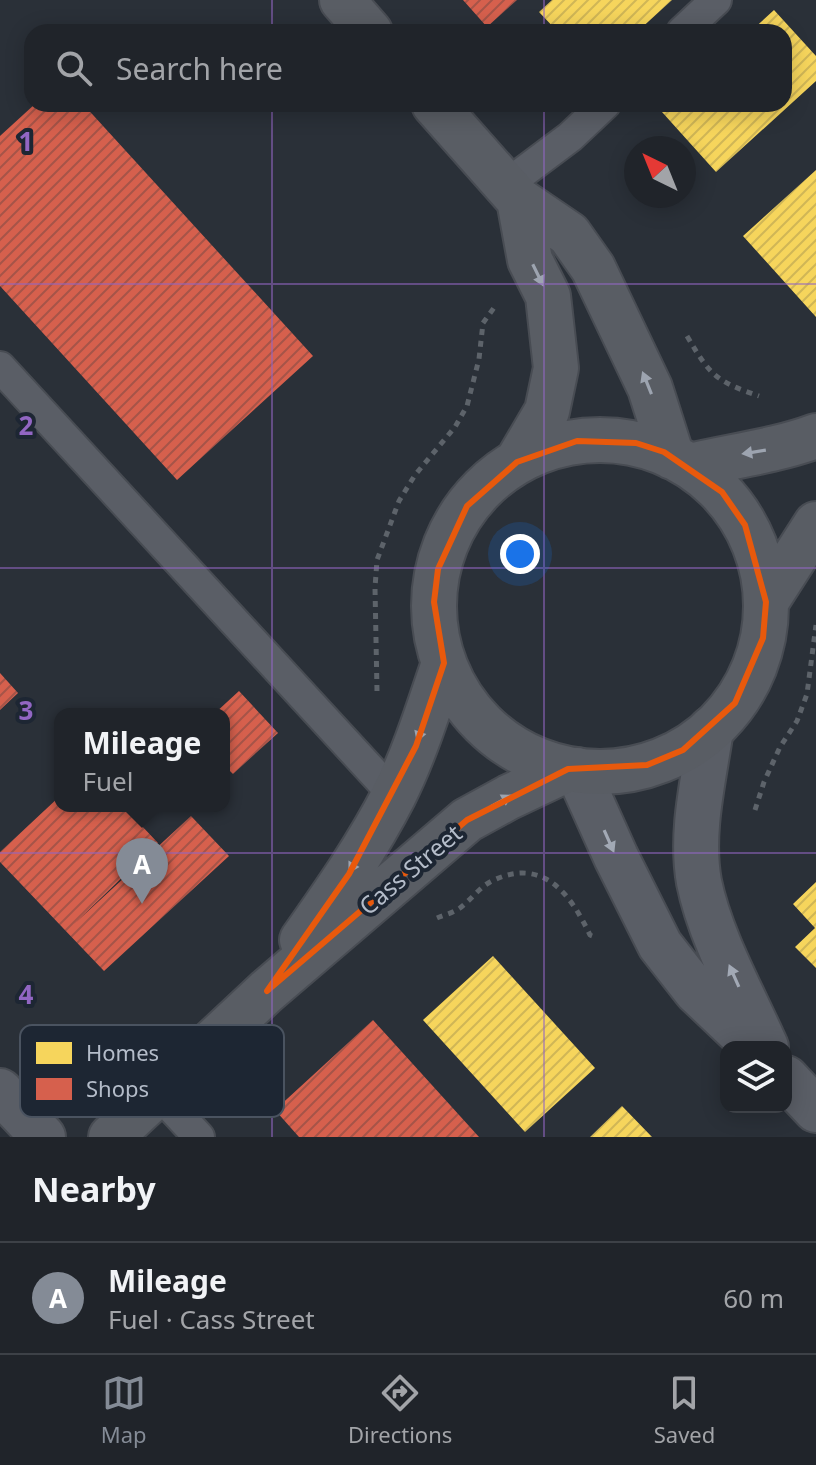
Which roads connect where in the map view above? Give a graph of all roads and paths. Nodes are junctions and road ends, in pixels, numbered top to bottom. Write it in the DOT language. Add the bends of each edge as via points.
graph roads {
  1 [pos="342,0"];
  2 [pos="716,0"];
  3 [pos="363,24"];
  4 [pos="690,24"];
  5 [pos="441,112"];
  6 [pos="597,112"];
  7 [pos="513,192"];
  8 [pos="483,323"];
  9 [pos="682,327"];
  10 [pos="0,367"];
  11 [pos="769,397"];
  12 [pos="816,436"];
  13 [pos="681,461"];
  14 [pos="517,462"];
  15 [pos="816,524"];
  16 [pos="766,602"];
  17 [pos="816,625"];
  18 [pos="444,663"];
  19 [pos="711,729"];
  20 [pos="359,757"];
  21 [pos="573,769"];
  22 [pos="394,795"];
  23 [pos="753,821"];
  24 [pos="459,908"];
  25 [pos="590,935"];
  26 [pos="267,991"];
  27 [pos="231,1025"];
  28 [pos="749,1041"];
  29 [pos="763,1041"];
  30 [pos="792,1084"];
  31 [pos="0,1091"];
  32 [pos="816,1110"];
  33 [pos="20,1112"];
  34 [pos="24,1117"];
  35 [pos="132,1117"];
  36 [pos="180,1117"];
  37 [pos="43,1137"];
  38 [pos="111,1137"];
  39 [pos="199,1137"];
  1 -- 3 [label="main road"];
  2 -- 4 [label="lane"];
  5 -- 7 [label="main road"];
  6 -- 7 [label="lane"];
  13 -- 7 [label="main road, one-way" via="593,268 569,234"];
  7 -- 14 [label="main road, one-way" via="530,260 548,296 556,368 547,411"];
  8 -- 20 [label="path" via="467,406 399,501 377,560 377,689"];
  9 -- 11 [label="path" via="707,369 731,387"];
  10 -- 20 [label="lane"];
  12 -- 13 [label="main road, one-way" via="787,446"];
  13 -- 14 [label="main road" via="636,443 607,440 577,441"];
  13 -- 16 [label="main road" via="722,492 745,525 760,562"];
  14 -- 18 [label="main road" via="467,506 449,536 434,602"];
  15 -- 16 [label="main road"];
  16 -- 19 [label="main road" via="763,638 752,672 735,703"];
  17 -- 23 [label="path" via="807,694 764,782"];
  18 -- 21 [label="main road" via="469,708 496,736 530,757"];
  18 -- 22 [label="main road, Cass Street, one-way"];
  19 -- 21 [label="main road" via="683,750 647,765 608,772"];
  29 -- 19 [label="street, one-way" via="708,916 699,880 696,829"];
  20 -- 22 [label="lane"];
  26 -- 21 [label="main road, Cass Street, one-way" via="467,820"];
  21 -- 28 [label="street, one-way" via="660,945 696,991"];
  22 -- 26 [label="main road, Cass Street, one-way" via="349,874"];
  24 -- 25 [label="path" via="492,880 531,875 554,881"];
  26 -- 27 [label="main road, Cass Street"];
  30 -- 32 [label="street"];
  31 -- 33 [label="street"];
  34 -- 37 [label="street"];
  35 -- 38 [label="main road, Cass Street"];
  36 -- 39 [label="lane"];
}
